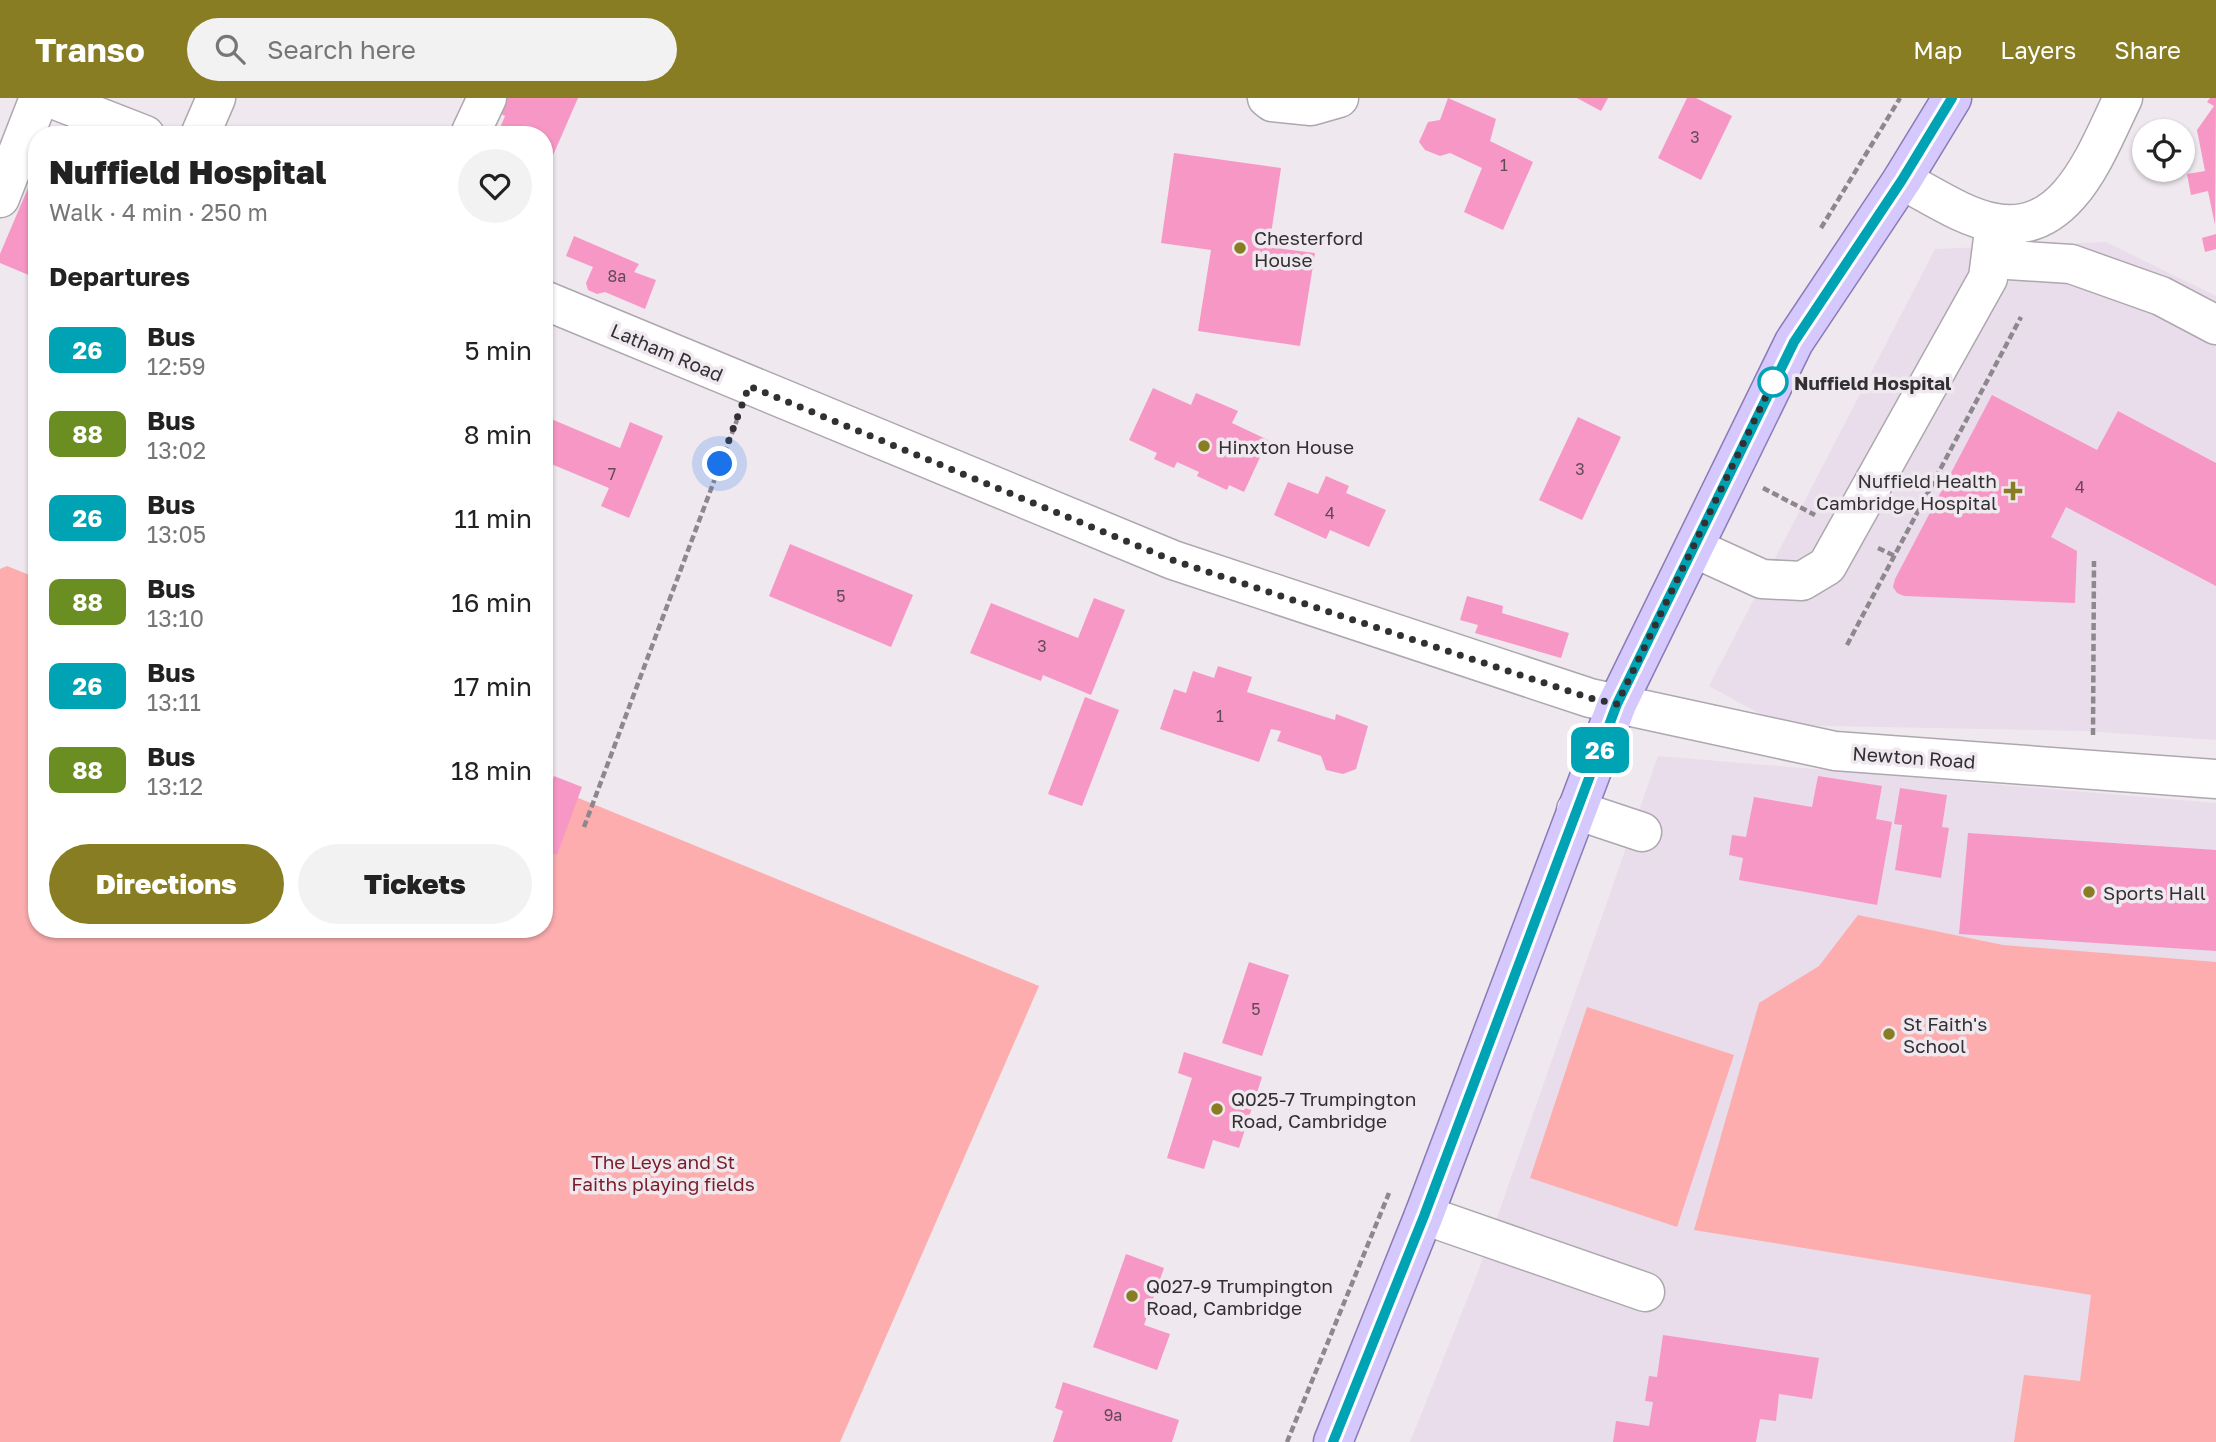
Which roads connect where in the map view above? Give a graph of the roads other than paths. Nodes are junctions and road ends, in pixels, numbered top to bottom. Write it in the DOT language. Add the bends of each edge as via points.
graph roads {
  1 [pos="39,98"];
  2 [pos="50,98"];
  3 [pos="216,98"];
  4 [pos="486,98"];
  5 [pos="1267,98"];
  6 [pos="1339,98"];
  7 [pos="1952,98"];
  8 [pos="2123,98"];
  9 [pos="28,126"];
  10 [pos="28,126"];
  11 [pos="122,126"];
  12 [pos="204,126"];
  13 [pos="474,126"];
  14 [pos="1902,180"];
  15 [pos="0,198"];
  16 [pos="1994,241"];
  17 [pos="553,304"];
  18 [pos="2216,325"];
  19 [pos="1694,548"];
  20 [pos="1617,704"];
  21 [pos="2216,779"];
  22 [pos="1576,810"];
  23 [pos="1642,832"];
  24 [pos="1424,1216"];
  25 [pos="1645,1292"];
  26 [pos="1332,1442"];
  1 -- 9 [label="street"];
  2 -- 11 [label="street"];
  3 -- 12 [label="street"];
  4 -- 13 [label="street"];
  5 -- 6 [label="street" via="1311,106"];
  7 -- 14 [label="main road"];
  8 -- 16 [label="street" via="2084,176 2059,207"];
  10 -- 15 [label="street"];
  14 -- 16 [label="street" via="1962,211"];
  14 -- 19 [label="main road" via="1794,342"];
  16 -- 18 [label="street" via="2161,296"];
  16 -- 19 [label="street" via="1988,278 1826,566 1802,580 1762,579"];
  17 -- 20 [label="street, Latham Road" via="1172,560"];
  19 -- 20 [label="main road"];
  20 -- 21 [label="street, Newton Road" via="1835,751"];
  20 -- 22 [label="main road"];
  22 -- 23 [label="street"];
  22 -- 24 [label="main road"];
  24 -- 25 [label="street"];
  24 -- 26 [label="main road"];
}
